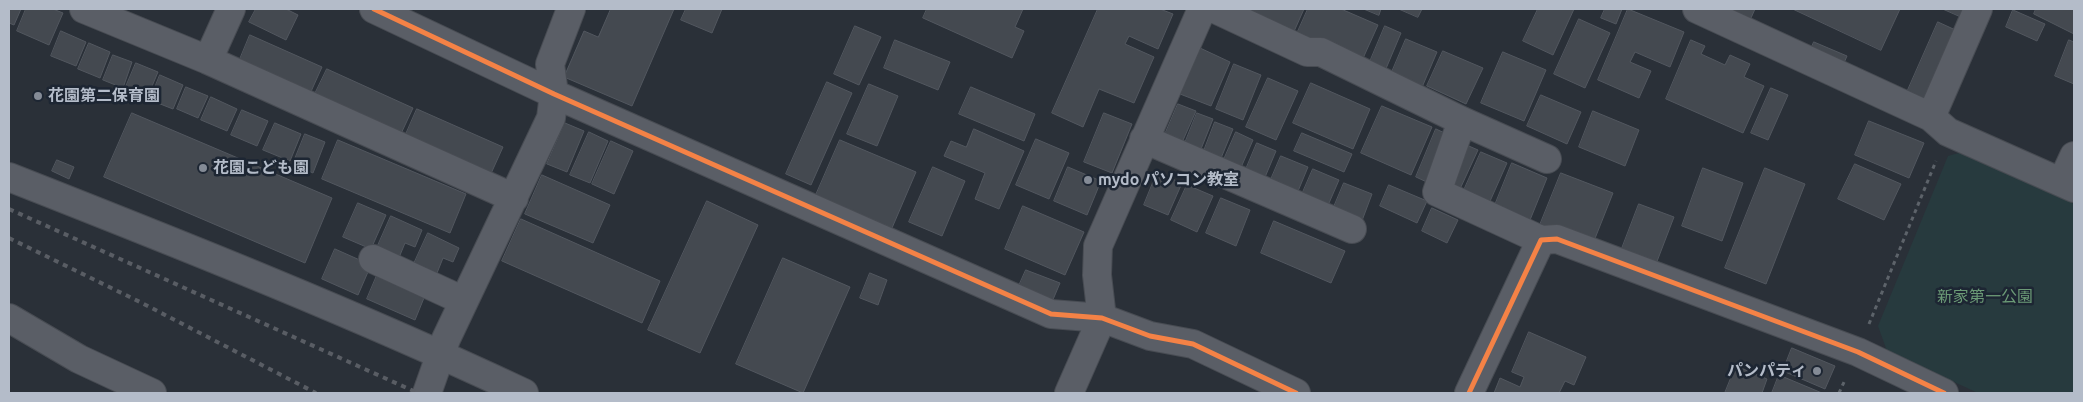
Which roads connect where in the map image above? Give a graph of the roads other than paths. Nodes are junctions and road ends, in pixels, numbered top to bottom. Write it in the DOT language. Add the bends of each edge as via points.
graph roads {
  1 [pos="84,9"];
  2 [pos="231,9"];
  3 [pos="374,9"];
  4 [pos="571,9"];
  5 [pos="1202,9"];
  6 [pos="1214,9"];
  7 [pos="1696,9"];
  8 [pos="1978,9"];
  9 [pos="208,60"];
  10 [pos="554,94"];
  11 [pos="1462,121"];
  12 [pos="1939,124"];
  13 [pos="1144,139"];
  14 [pos="2074,156"];
  15 [pos="1547,159"];
  16 [pos="9,177"];
  17 [pos="2068,185"];
  18 [pos="514,198"];
  19 [pos="1352,229"];
  20 [pos="1541,240"];
  21 [pos="373,259"];
  22 [pos="464,301"];
  23 [pos="9,318"];
  24 [pos="1102,318"];
  25 [pos="441,354"];
  26 [pos="152,393"];
  27 [pos="427,393"];
  28 [pos="524,393"];
  29 [pos="1069,393"];
  30 [pos="1296,393"];
  31 [pos="1468,393"];
  32 [pos="1944,393"];
  1 -- 9 [label="street"];
  2 -- 9 [label="street"];
  3 -- 10 [label="street"];
  4 -- 10 [label="street" via="550,64"];
  5 -- 13 [label="street"];
  6 -- 11 [label="street" via="1307,52 1321,52"];
  7 -- 12 [label="street"];
  8 -- 12 [label="street"];
  9 -- 18 [label="street"];
  10 -- 18 [label="street" via="551,118"];
  10 -- 24 [label="street" via="1052,314"];
  11 -- 15 [label="street"];
  11 -- 20 [label="street" via="1437,192"];
  12 -- 17 [label="street"];
  13 -- 19 [label="street"];
  13 -- 24 [label="street" via="1098,246 1097,275"];
  14 -- 17 [label="street"];
  16 -- 25 [label="street"];
  18 -- 22 [label="street"];
  20 -- 31 [label="street"];
  20 -- 32 [label="street" via="1557,239 1858,352"];
  21 -- 22 [label="street"];
  22 -- 25 [label="street"];
  23 -- 26 [label="street" via="80,359"];
  24 -- 29 [label="street"];
  24 -- 30 [label="street" via="1150,336 1193,344"];
  25 -- 27 [label="street"];
  25 -- 28 [label="street"];
}
